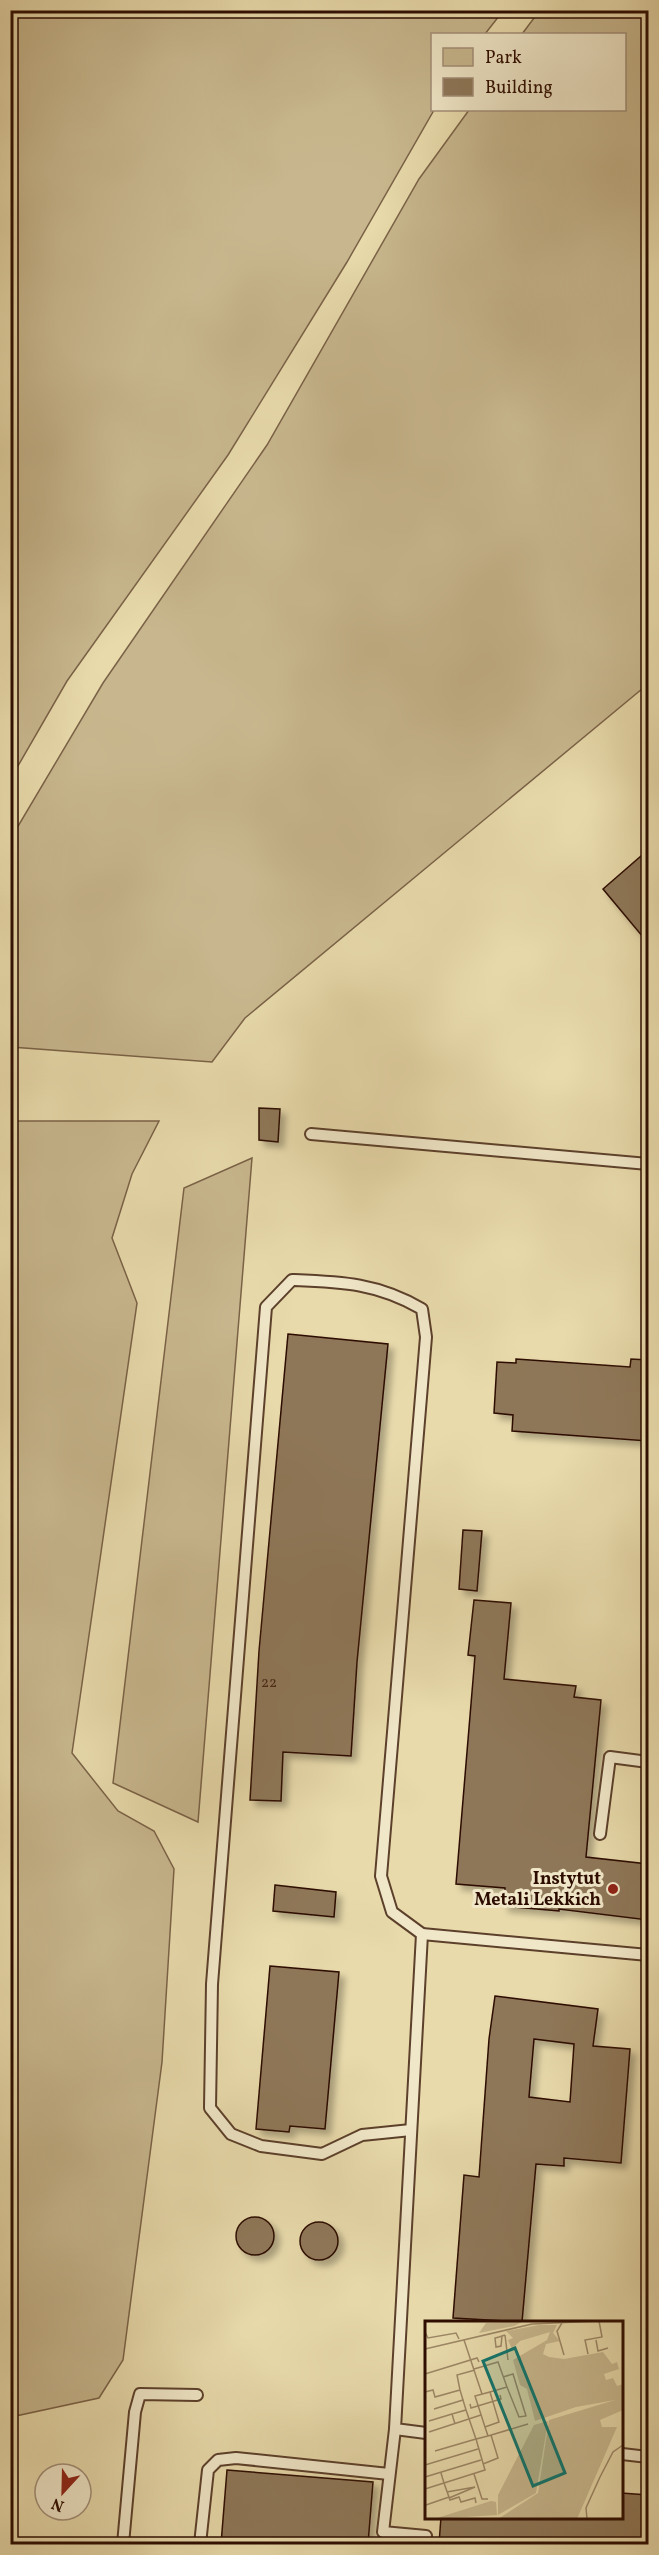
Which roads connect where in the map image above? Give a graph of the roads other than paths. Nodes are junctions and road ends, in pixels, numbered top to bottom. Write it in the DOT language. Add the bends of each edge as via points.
graph roads {
  1 [pos="310,1134"];
  2 [pos="648,1164"];
  3 [pos="648,1762"];
  4 [pos="600,1834"];
  5 [pos="422,1934"];
  6 [pos="648,1955"];
  7 [pos="411,2130"];
  8 [pos="197,2395"];
  9 [pos="395,2429"];
  10 [pos="425,2433"];
  11 [pos="623,2454"];
  12 [pos="648,2457"];
  13 [pos="389,2474"];
  14 [pos="426,2536"];
  15 [pos="123,2544"];
  16 [pos="200,2544"];
  1 -- 2 [label="lane"];
  3 -- 4 [label="lane" via="609,1757"];
  5 -- 6 [label="lane"];
  5 -- 7 [label="lane"];
  5 -- 7 [label="lane" via="392,1912 381,1876 426,1337 422,1309 404,1299 349,1282 292,1280 266,1307 212,1984 210,2108 231,2134 261,2146 322,2154 362,2135"];
  7 -- 9 [label="lane"];
  8 -- 15 [label="lane" via="140,2394"];
  9 -- 10 [label="lane"];
  9 -- 13 [label="lane"];
  11 -- 12 [label="lane"];
  13 -- 14 [label="lane" via="383,2532"];
  13 -- 16 [label="lane" via="236,2458 218,2460 208,2470"];
}
